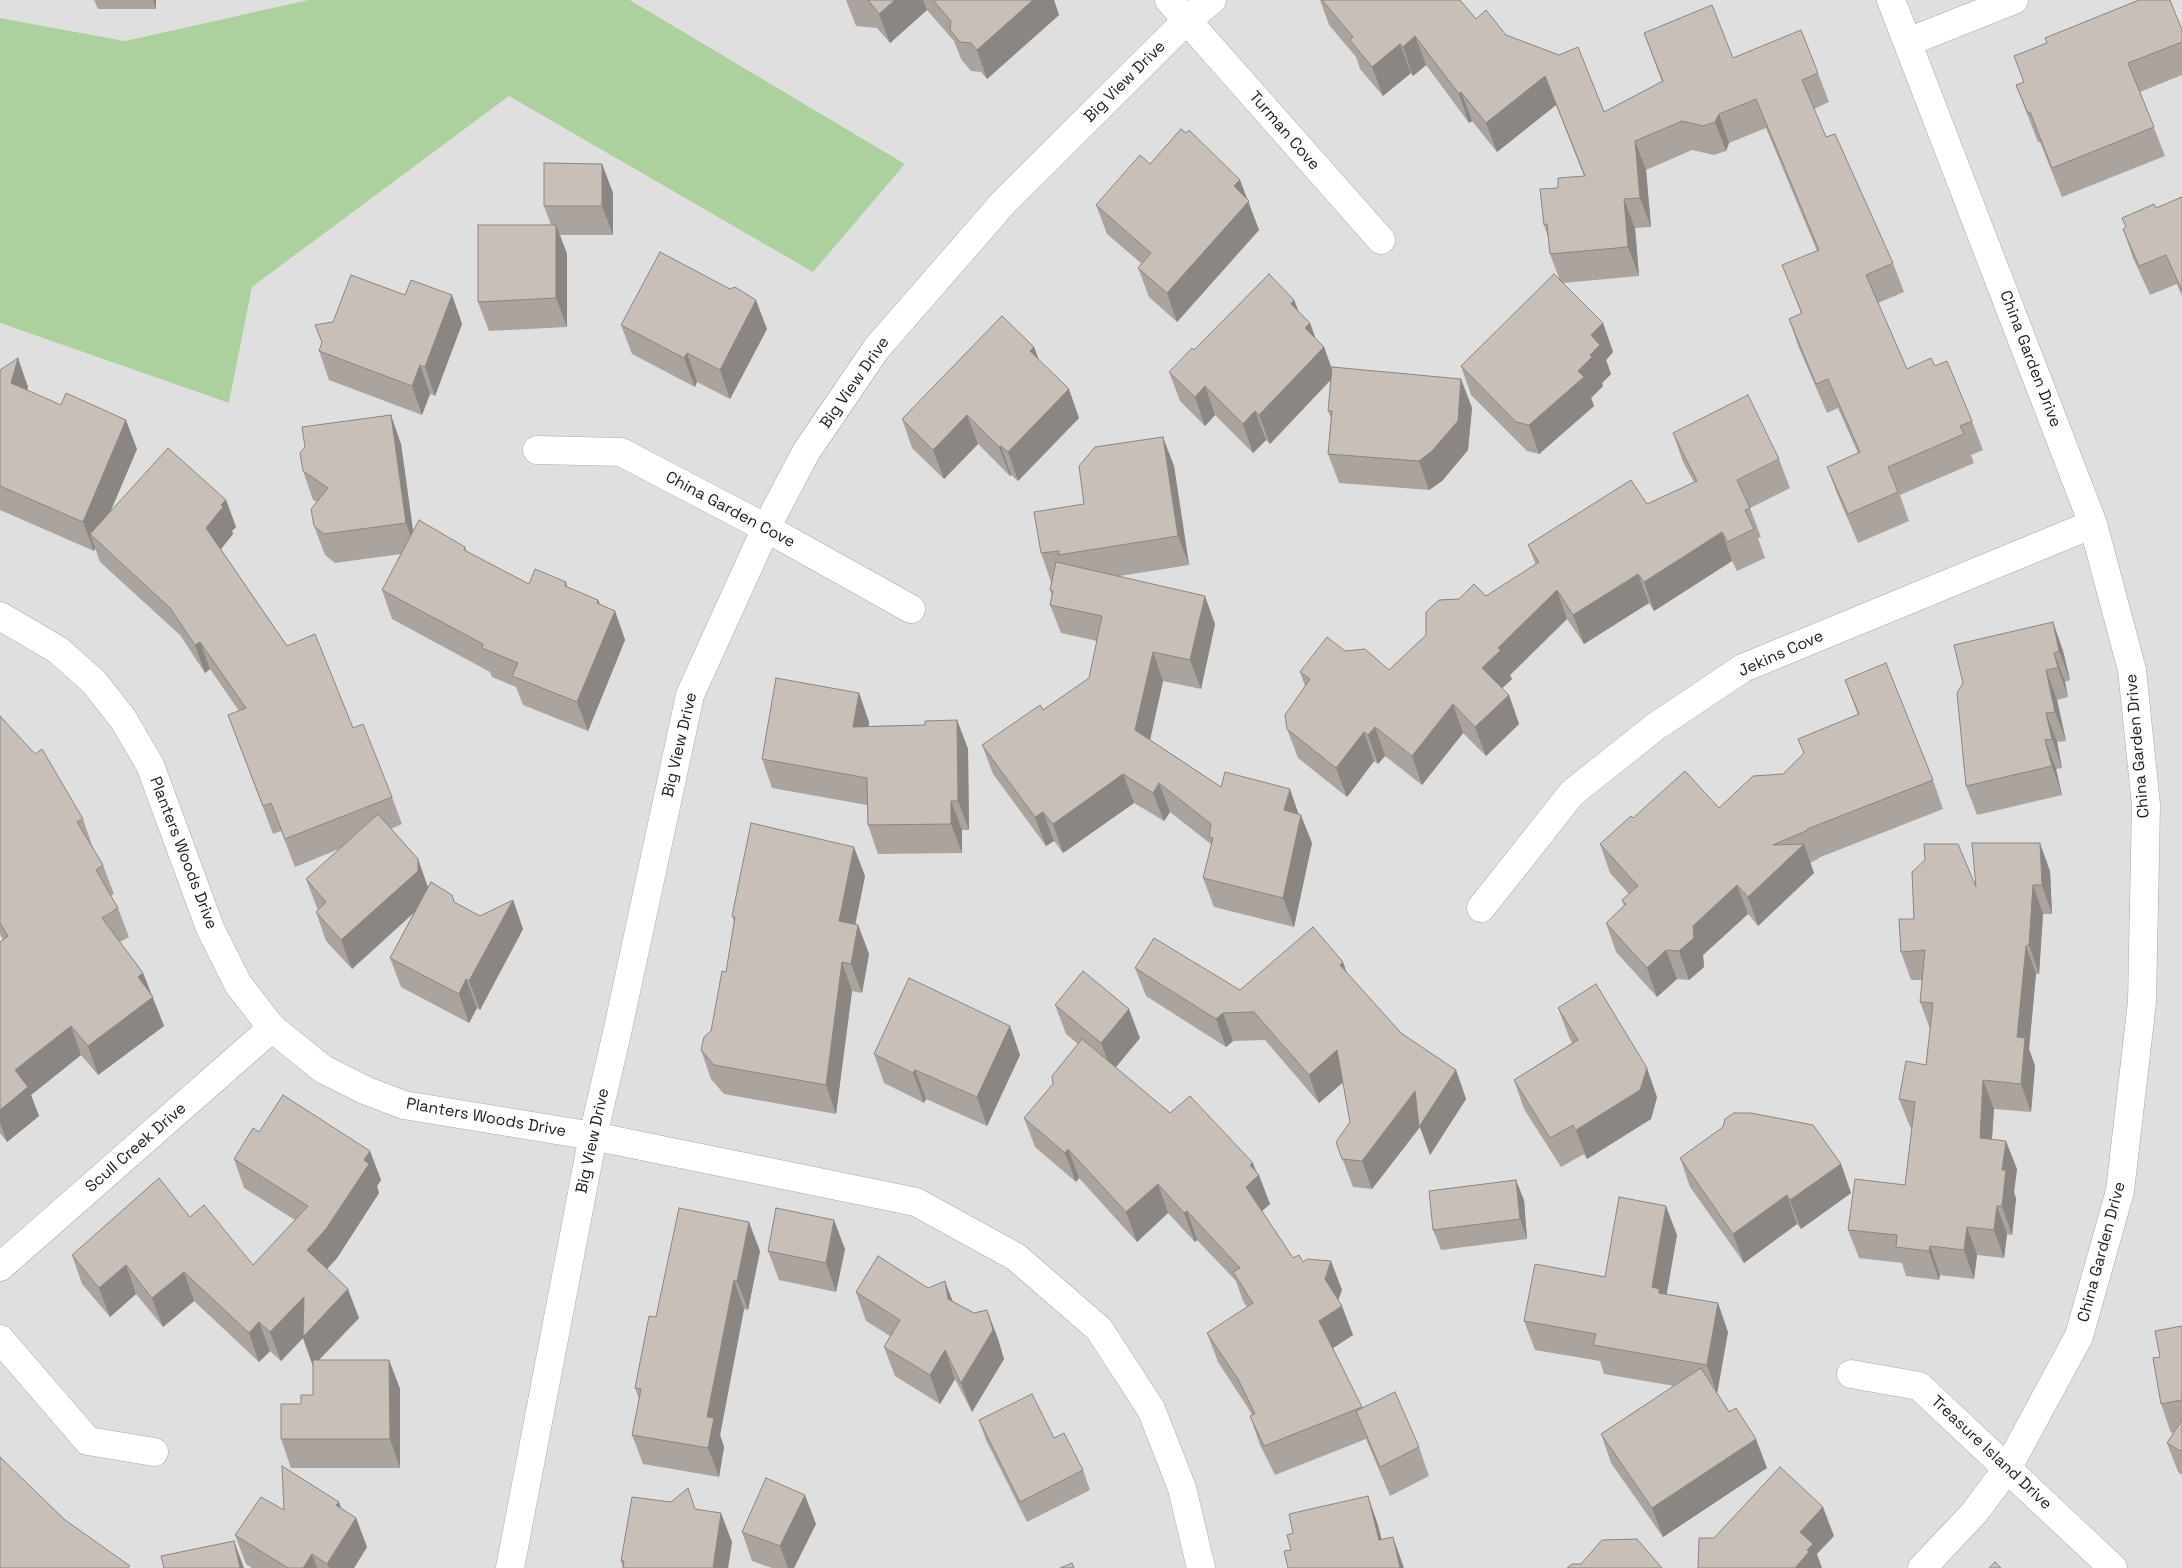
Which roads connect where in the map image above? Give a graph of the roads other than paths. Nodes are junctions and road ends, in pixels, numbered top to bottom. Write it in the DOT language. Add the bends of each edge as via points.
graph roads {
  1 [pos="1169,0"];
  2 [pos="1212,0"];
  3 [pos="1891,0"];
  4 [pos="2014,0"];
  5 [pos="1187,20"];
  6 [pos="1908,42"];
  7 [pos="1381,240"];
  8 [pos="537,450"];
  9 [pos="2094,524"];
  10 [pos="766,528"];
  11 [pos="911,609"];
  12 [pos="0,616"];
  13 [pos="1481,908"];
  14 [pos="272,1028"];
  15 [pos="592,1136"];
  16 [pos="0,1267"];
  17 [pos="0,1339"];
  18 [pos="1851,1374"];
  19 [pos="154,1452"];
  20 [pos="2007,1468"];
  21 [pos="510,1568"];
  22 [pos="1201,1568"];
  23 [pos="1922,1568"];
  24 [pos="2113,1568"];
  1 -- 5 [label="street, Turman Cove"];
  2 -- 5 [label="street, Big View Drive"];
  3 -- 6 [label="street, China Garden Drive"];
  4 -- 6 [label="street"];
  5 -- 7 [label="street, Turman Cove"];
  5 -- 10 [label="street, Big View Drive" via="1003,203 876,349 806,452"];
  6 -- 9 [label="street, China Garden Drive"];
  8 -- 10 [label="street, China Garden Cove" via="621,452"];
  9 -- 13 [label="street, Jekins Cove" via="1743,668 1655,727 1572,793"];
  9 -- 20 [label="street, China Garden Drive" via="2132,670 2146,805 2142,1002 2120,1191 2079,1336"];
  10 -- 11 [label="street, China Garden Cove"];
  10 -- 15 [label="street, Big View Drive" via="690,695"];
  12 -- 14 [label="street, Planters Woods Drive" via="58,650 94,682 124,719 150,765 210,928 238,984"];
  14 -- 15 [label="street, Planters Woods Drive" via="323,1069 404,1105"];
  14 -- 16 [label="street, Scull Creek Drive"];
  15 -- 21 [label="street, Big View Drive"];
  15 -- 22 [label="street, Planters Woods Drive" via="916,1202 1016,1257 1100,1329 1151,1409 1182,1488"];
  17 -- 19 [label="street" via="88,1441"];
  18 -- 20 [label="street, Treasure Island Drive" via="1919,1386"];
  20 -- 23 [label="street, China Garden Drive" via="1974,1513"];
  20 -- 24 [label="street, Treasure Island Drive"];
}
